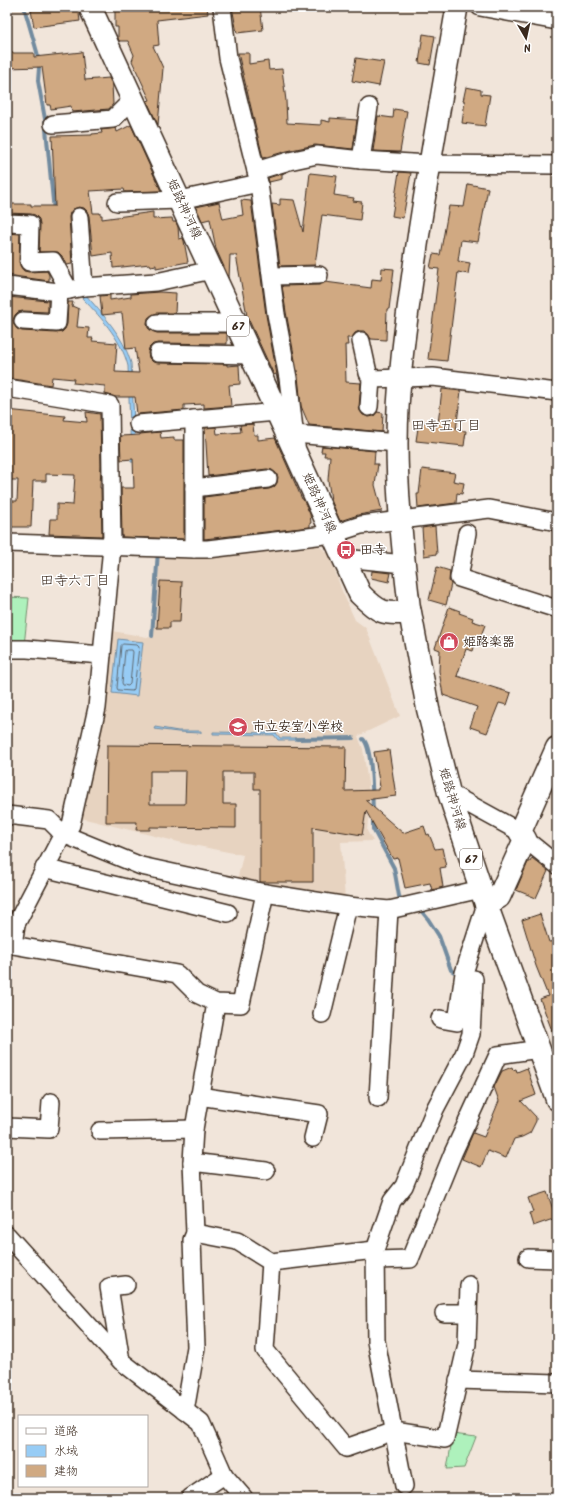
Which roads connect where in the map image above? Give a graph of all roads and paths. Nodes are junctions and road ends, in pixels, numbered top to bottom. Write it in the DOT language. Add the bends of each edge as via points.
graph roads {
  1 [pos="90,7"];
  2 [pos="222,7"];
  3 [pos="457,7"];
  4 [pos="480,7"];
  5 [pos="557,21"];
  6 [pos="133,99"];
  7 [pos="369,107"];
  8 [pos="53,124"];
  9 [pos="361,160"];
  10 [pos="429,164"];
  11 [pos="557,165"];
  12 [pos="257,177"];
  13 [pos="180,200"];
  14 [pos="117,202"];
  15 [pos="79,217"];
  16 [pos="7,223"];
  17 [pos="212,270"];
  18 [pos="319,275"];
  19 [pos="272,276"];
  20 [pos="7,286"];
  21 [pos="71,290"];
  22 [pos="23,321"];
  23 [pos="157,323"];
  24 [pos="236,323"];
  25 [pos="360,341"];
  26 [pos="158,353"];
  27 [pos="251,355"];
  28 [pos="400,378"];
  29 [pos="371,379"];
  30 [pos="7,388"];
  31 [pos="557,392"];
  32 [pos="369,407"];
  33 [pos="278,412"];
  34 [pos="194,419"];
  35 [pos="138,424"];
  36 [pos="397,443"];
  37 [pos="296,444"];
  38 [pos="268,479"];
  39 [pos="194,488"];
  40 [pos="400,520"];
  41 [pos="557,522"];
  42 [pos="468,533"];
  43 [pos="333,534"];
  44 [pos="7,543"];
  45 [pos="112,546"];
  46 [pos="194,550"];
  47 [pos="344,558"];
  48 [pos="404,564"];
  49 [pos="557,609"];
  50 [pos="410,612"];
  51 [pos="7,649"];
  52 [pos="102,655"];
  53 [pos="557,748"];
  54 [pos="449,793"];
  55 [pos="7,815"];
  56 [pos="63,834"];
  57 [pos="522,836"];
  58 [pos="557,865"];
  59 [pos="44,868"];
  60 [pos="265,893"];
  61 [pos="484,897"];
  62 [pos="348,906"];
  63 [pos="389,910"];
  64 [pos="228,913"];
  65 [pos="10,944"];
  66 [pos="474,979"];
  67 [pos="216,1002"];
  68 [pos="322,1014"];
  69 [pos="440,1019"];
  70 [pos="539,1049"];
  71 [pos="199,1096"];
  72 [pos="378,1098"];
  73 [pos="557,1099"];
  74 [pos="51,1102"];
  75 [pos="7,1127"];
  76 [pos="194,1129"];
  77 [pos="100,1131"];
  78 [pos="313,1138"];
  79 [pos="192,1162"];
  80 [pos="266,1171"];
  81 [pos="195,1233"];
  82 [pos="7,1235"];
  83 [pos="375,1255"];
  84 [pos="528,1258"];
  85 [pos="557,1259"];
  86 [pos="271,1262"];
  87 [pos="126,1285"];
  88 [pos="469,1285"];
  89 [pos="444,1313"];
  90 [pos="468,1313"];
  91 [pos="121,1361"];
  92 [pos="458,1380"];
  93 [pos="557,1383"];
  94 [pos="185,1411"];
  95 [pos="394,1431"];
  96 [pos="224,1475"];
  97 [pos="404,1486"];
  98 [pos="190,1498"];
  99 [pos="244,1498"];
  1 -- 6 [label="main road, 姫路神河線 / 67"];
  2 -- 12 [label="street" via="228,58"];
  3 -- 10 [label="street"];
  4 -- 5 [label="street"];
  6 -- 8 [label="street" via="113,119"];
  6 -- 13 [label="main road, 姫路神河線 / 67"];
  7 -- 9 [label="street"];
  9 -- 10 [label="street"];
  9 -- 12 [label="street" via="317,156 289,161"];
  10 -- 11 [label="street"];
  10 -- 28 [label="street" via="405,326"];
  12 -- 13 [label="street"];
  12 -- 19 [label="street"];
  13 -- 14 [label="street"];
  13 -- 17 [label="main road, 姫路神河線 / 67"];
  15 -- 21 [label="street"];
  16 -- 21 [label="street" via="30,224 29,262 53,261"];
  17 -- 21 [label="street" via="156,282"];
  17 -- 24 [label="main road, 姫路神河線 / 67"];
  18 -- 19 [label="street"];
  19 -- 37 [label="street"];
  20 -- 21 [label="street"];
  21 -- 22 [label="street" via="57,323"];
  23 -- 24 [label="street"];
  24 -- 27 [label="main road, 姫路神河線 / 67"];
  25 -- 29 [label="street"];
  26 -- 27 [label="street"];
  27 -- 33 [label="main road, 姫路神河線 / 67"];
  28 -- 29 [label="street"];
  28 -- 31 [label="street" via="433,377"];
  28 -- 36 [label="street"];
  29 -- 32 [label="street"];
  30 -- 45 [label="street" via="110,405"];
  33 -- 34 [label="street"];
  33 -- 37 [label="main road, 姫路神河線 / 67"];
  34 -- 35 [label="street"];
  34 -- 39 [label="street"];
  36 -- 37 [label="street"];
  36 -- 40 [label="street"];
  37 -- 43 [label="main road, 姫路神河線 / 67"];
  38 -- 39 [label="street"];
  39 -- 46 [label="street"];
  40 -- 41 [label="street" via="489,509"];
  40 -- 43 [label="street" via="361,525"];
  40 -- 48 [label="street"];
  42 -- 49 [label="street" via="459,578"];
  43 -- 46 [label="street"];
  43 -- 47 [label="main road, 姫路神河線 / 67"];
  44 -- 45 [label="street"];
  45 -- 46 [label="street"];
  45 -- 52 [label="street"];
  47 -- 48 [label="street"];
  47 -- 50 [label="main road, 姫路神河線 / 67" via="360,594 368,602 380,611 391,614"];
  48 -- 50 [label="street"];
  50 -- 54 [label="main road, 姫路神河線 / 67" via="428,709"];
  51 -- 52 [label="street"];
  52 -- 56 [label="street" via="97,708 72,825"];
  53 -- 57 [label="main road"];
  54 -- 57 [label="street"];
  54 -- 61 [label="main road, 姫路神河線 / 67"];
  55 -- 56 [label="street" via="49,820"];
  56 -- 59 [label="street"];
  56 -- 60 [label="street" via="141,866"];
  57 -- 58 [label="street"];
  57 -- 61 [label="main road" via="499,897"];
  59 -- 64 [label="street" via="111,893 183,910"];
  59 -- 65 [label="street" via="16,924"];
  60 -- 62 [label="street"];
  60 -- 67 [label="street" via="241,1004"];
  61 -- 63 [label="street"];
  61 -- 69 [label="street" via="464,973 458,1022"];
  61 -- 70 [label="main road, 姫路神河線 / 67"];
  62 -- 63 [label="street"];
  62 -- 68 [label="street"];
  63 -- 72 [label="street"];
  65 -- 67 [label="street" via="177,974 198,994"];
  66 -- 83 [label="street" via="471,1034 464,1054 435,1110 404,1186 392,1201"];
  67 -- 71 [label="street"];
  70 -- 73 [label="main road, 姫路神河線 / 67"];
  70 -- 83 [label="street" via="498,1055 453,1154 410,1259"];
  71 -- 76 [label="street"];
  71 -- 78 [label="street" via="319,1114"];
  74 -- 75 [label="street" via="49,1129"];
  76 -- 77 [label="street"];
  76 -- 79 [label="street"];
  79 -- 80 [label="street"];
  79 -- 81 [label="street"];
  81 -- 86 [label="street" via="237,1242"];
  81 -- 94 [label="street" via="192,1240 196,1348"];
  82 -- 91 [label="street"];
  83 -- 86 [label="street"];
  83 -- 95 [label="street" via="376,1341"];
  84 -- 85 [label="street"];
  86 -- 95 [label="street" via="265,1350 346,1448"];
  87 -- 91 [label="street" via="109,1287"];
  88 -- 90 [label="street"];
  89 -- 90 [label="street"];
  90 -- 92 [label="street" via="467,1344"];
  91 -- 94 [label="street"];
  92 -- 93 [label="street"];
  92 -- 95 [label="street" via="445,1439"];
  94 -- 96 [label="street" via="201,1423"];
  95 -- 97 [label="street"];
  96 -- 98 [label="street"];
  96 -- 99 [label="street"];
}
